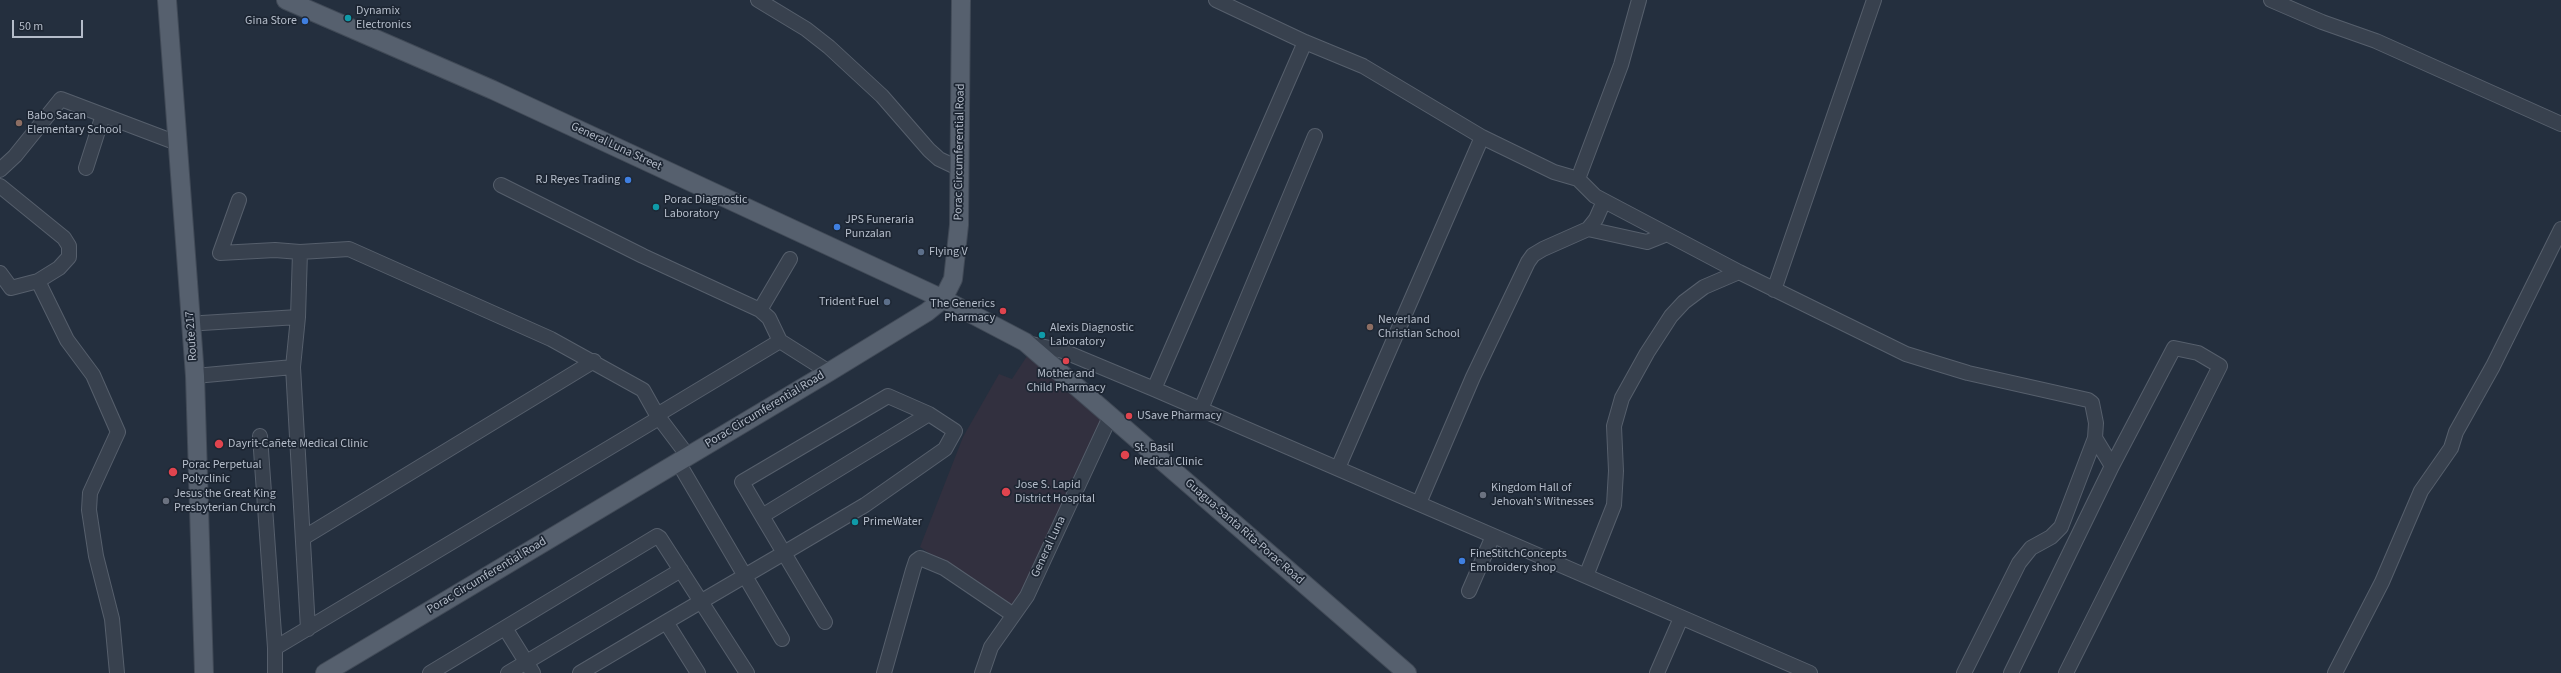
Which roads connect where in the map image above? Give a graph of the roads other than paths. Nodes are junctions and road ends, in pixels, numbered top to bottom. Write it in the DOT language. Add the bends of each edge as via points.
graph roads {
  1 [pos="167,0"];
  2 [pos="286,0"];
  3 [pos="758,0"];
  4 [pos="961,0"];
  5 [pos="1216,0"];
  6 [pos="1639,0"];
  7 [pos="1874,0"];
  8 [pos="2271,0"];
  9 [pos="1306,42"];
  10 [pos="103,115"];
  11 [pos="2561,124"];
  12 [pos="1315,136"];
  13 [pos="1482,137"];
  14 [pos="176,143"];
  15 [pos="86,168"];
  16 [pos="960,169"];
  17 [pos="0,170"];
  18 [pos="1578,179"];
  19 [pos="501,185"];
  20 [pos="0,186"];
  21 [pos="239,200"];
  22 [pos="1604,201"];
  23 [pos="1588,229"];
  24 [pos="2561,229"];
  25 [pos="1667,234"];
  26 [pos="300,252"];
  27 [pos="790,259"];
  28 [pos="1739,272"];
  29 [pos="0,273"];
  30 [pos="38,280"];
  31 [pos="1774,290"];
  32 [pos="943,299"];
  33 [pos="760,310"];
  34 [pos="298,317"];
  35 [pos="202,323"];
  36 [pos="780,341"];
  37 [pos="1025,342"];
  38 [pos="594,362"];
  39 [pos="293,368"];
  40 [pos="829,372"];
  41 [pos="195,376"];
  42 [pos="1154,389"];
  43 [pos="1201,409"];
  44 [pos="929,414"];
  45 [pos="658,417"];
  46 [pos="1110,417"];
  47 [pos="260,436"];
  48 [pos="2094,438"];
  49 [pos="683,459"];
  50 [pos="2112,466"];
  51 [pos="1338,468"];
  52 [pos="1419,504"];
  53 [pos="762,516"];
  54 [pos="1493,536"];
  55 [pos="303,538"];
  56 [pos="784,553"];
  57 [pos="681,570"];
  58 [pos="744,576"];
  59 [pos="1586,576"];
  60 [pos="1469,591"];
  61 [pos="700,602"];
  62 [pos="1012,614"];
  63 [pos="1681,618"];
  64 [pos="666,622"];
  65 [pos="825,622"];
  66 [pos="505,628"];
  67 [pos="308,629"];
  68 [pos="782,640"];
  69 [pos="275,648"];
  70 [pos="529,668"];
  71 [pos="117,673"];
  72 [pos="204,673"];
  73 [pos="275,673"];
  74 [pos="325,673"];
  75 [pos="430,673"];
  76 [pos="508,673"];
  77 [pos="580,673"];
  78 [pos="698,673"];
  79 [pos="747,673"];
  80 [pos="884,673"];
  81 [pos="982,673"];
  82 [pos="1407,673"];
  83 [pos="1657,673"];
  84 [pos="1810,673"];
  85 [pos="1964,673"];
  86 [pos="2011,673"];
  87 [pos="2066,673"];
  88 [pos="2335,673"];
  1 -- 14 [label="main road, Route 217"];
  2 -- 32 [label="main road, General Luna Street" via="493,90"];
  3 -- 16 [label="street" via="806,29 829,47 882,96 929,150"];
  4 -- 16 [label="main road, Porac Circumferential Road"];
  5 -- 9 [label="street"];
  6 -- 18 [label="street" via="1621,65"];
  7 -- 31 [label="street"];
  8 -- 11 [label="street" via="2376,41"];
  9 -- 13 [label="street" via="1363,66"];
  9 -- 42 [label="street"];
  10 -- 14 [label="street"];
  10 -- 15 [label="street"];
  10 -- 17 [label="street" via="61,99 15,156"];
  12 -- 43 [label="street"];
  13 -- 18 [label="street" via="1554,172"];
  13 -- 51 [label="street"];
  14 -- 41 [label="main road, Route 217"];
  16 -- 32 [label="main road, Porac Circumferential Road" via="955,273"];
  18 -- 22 [label="street"];
  19 -- 33 [label="street" via="643,256"];
  20 -- 30 [label="street" via="64,238 69,246 69,257 59,268"];
  21 -- 26 [label="street" via="220,253 275,250"];
  22 -- 23 [label="street"];
  22 -- 25 [label="street"];
  23 -- 25 [label="street" via="1647,242"];
  23 -- 52 [label="street" via="1543,249 1534,254 1528,262 1473,377"];
  24 -- 88 [label="street" via="2493,366 2456,432 2451,448 2420,491 2382,582"];
  25 -- 28 [label="street"];
  26 -- 34 [label="street"];
  26 -- 38 [label="street" via="349,250 551,339"];
  27 -- 33 [label="street"];
  28 -- 31 [label="street"];
  28 -- 59 [label="street" via="1704,288 1684,302 1671,316 1650,347 1622,398 1614,426 1614,505"];
  29 -- 30 [label="street" via="11,288"];
  30 -- 71 [label="street" via="67,340 93,375 118,432 90,493 89,510 96,556 112,619"];
  31 -- 48 [label="street" via="1906,354 1968,373 2088,400 2092,404 2096,423"];
  32 -- 37 [label="main road, Guagua-Santa Rita-Porac Road"];
  32 -- 40 [label="main road, Porac Circumferential Road" via="928,312"];
  33 -- 36 [label="street" via="769,318"];
  34 -- 35 [label="street"];
  34 -- 39 [label="street"];
  36 -- 40 [label="street"];
  36 -- 45 [label="street"];
  37 -- 42 [label="street" via="1063,351"];
  37 -- 46 [label="main road, Guagua-Santa Rita-Porac Road"];
  38 -- 45 [label="street" via="642,390"];
  38 -- 55 [label="street"];
  39 -- 41 [label="street"];
  39 -- 55 [label="street"];
  40 -- 49 [label="main road, Porac Circumferential Road"];
  41 -- 72 [label="main road, Route 217"];
  42 -- 43 [label="street"];
  43 -- 51 [label="street"];
  44 -- 53 [label="street"];
  44 -- 53 [label="street" via="888,396 742,482"];
  44 -- 56 [label="street" via="956,431 945,449 865,505"];
  45 -- 49 [label="street"];
  45 -- 67 [label="street"];
  46 -- 62 [label="street, General Luna" via="1027,596"];
  46 -- 82 [label="main road, Guagua-Santa Rita-Porac Road"];
  47 -- 69 [label="street"];
  48 -- 50 [label="street"];
  48 -- 85 [label="street" via="2061,527 2031,548 2019,563"];
  49 -- 58 [label="street"];
  49 -- 74 [label="main road, Porac Circumferential Road"];
  50 -- 86 [label="street"];
  50 -- 87 [label="street" via="2174,348 2198,353 2220,366"];
  51 -- 52 [label="street"];
  52 -- 54 [label="street"];
  53 -- 56 [label="street"];
  54 -- 59 [label="street"];
  54 -- 60 [label="street"];
  55 -- 67 [label="street"];
  56 -- 58 [label="street"];
  56 -- 65 [label="street"];
  57 -- 61 [label="street"];
  57 -- 66 [label="street" via="657,536"];
  57 -- 70 [label="street"];
  58 -- 61 [label="street"];
  58 -- 68 [label="street"];
  59 -- 63 [label="street"];
  61 -- 64 [label="street"];
  61 -- 79 [label="street"];
  62 -- 80 [label="street" via="944,568 920,558 913,570"];
  62 -- 81 [label="street, General Luna" via="991,647"];
  63 -- 83 [label="street"];
  63 -- 84 [label="street"];
  64 -- 77 [label="street"];
  64 -- 78 [label="street"];
  66 -- 70 [label="street"];
  66 -- 75 [label="street"];
  67 -- 69 [label="street"];
  69 -- 73 [label="street"];
  70 -- 76 [label="street"];
}
